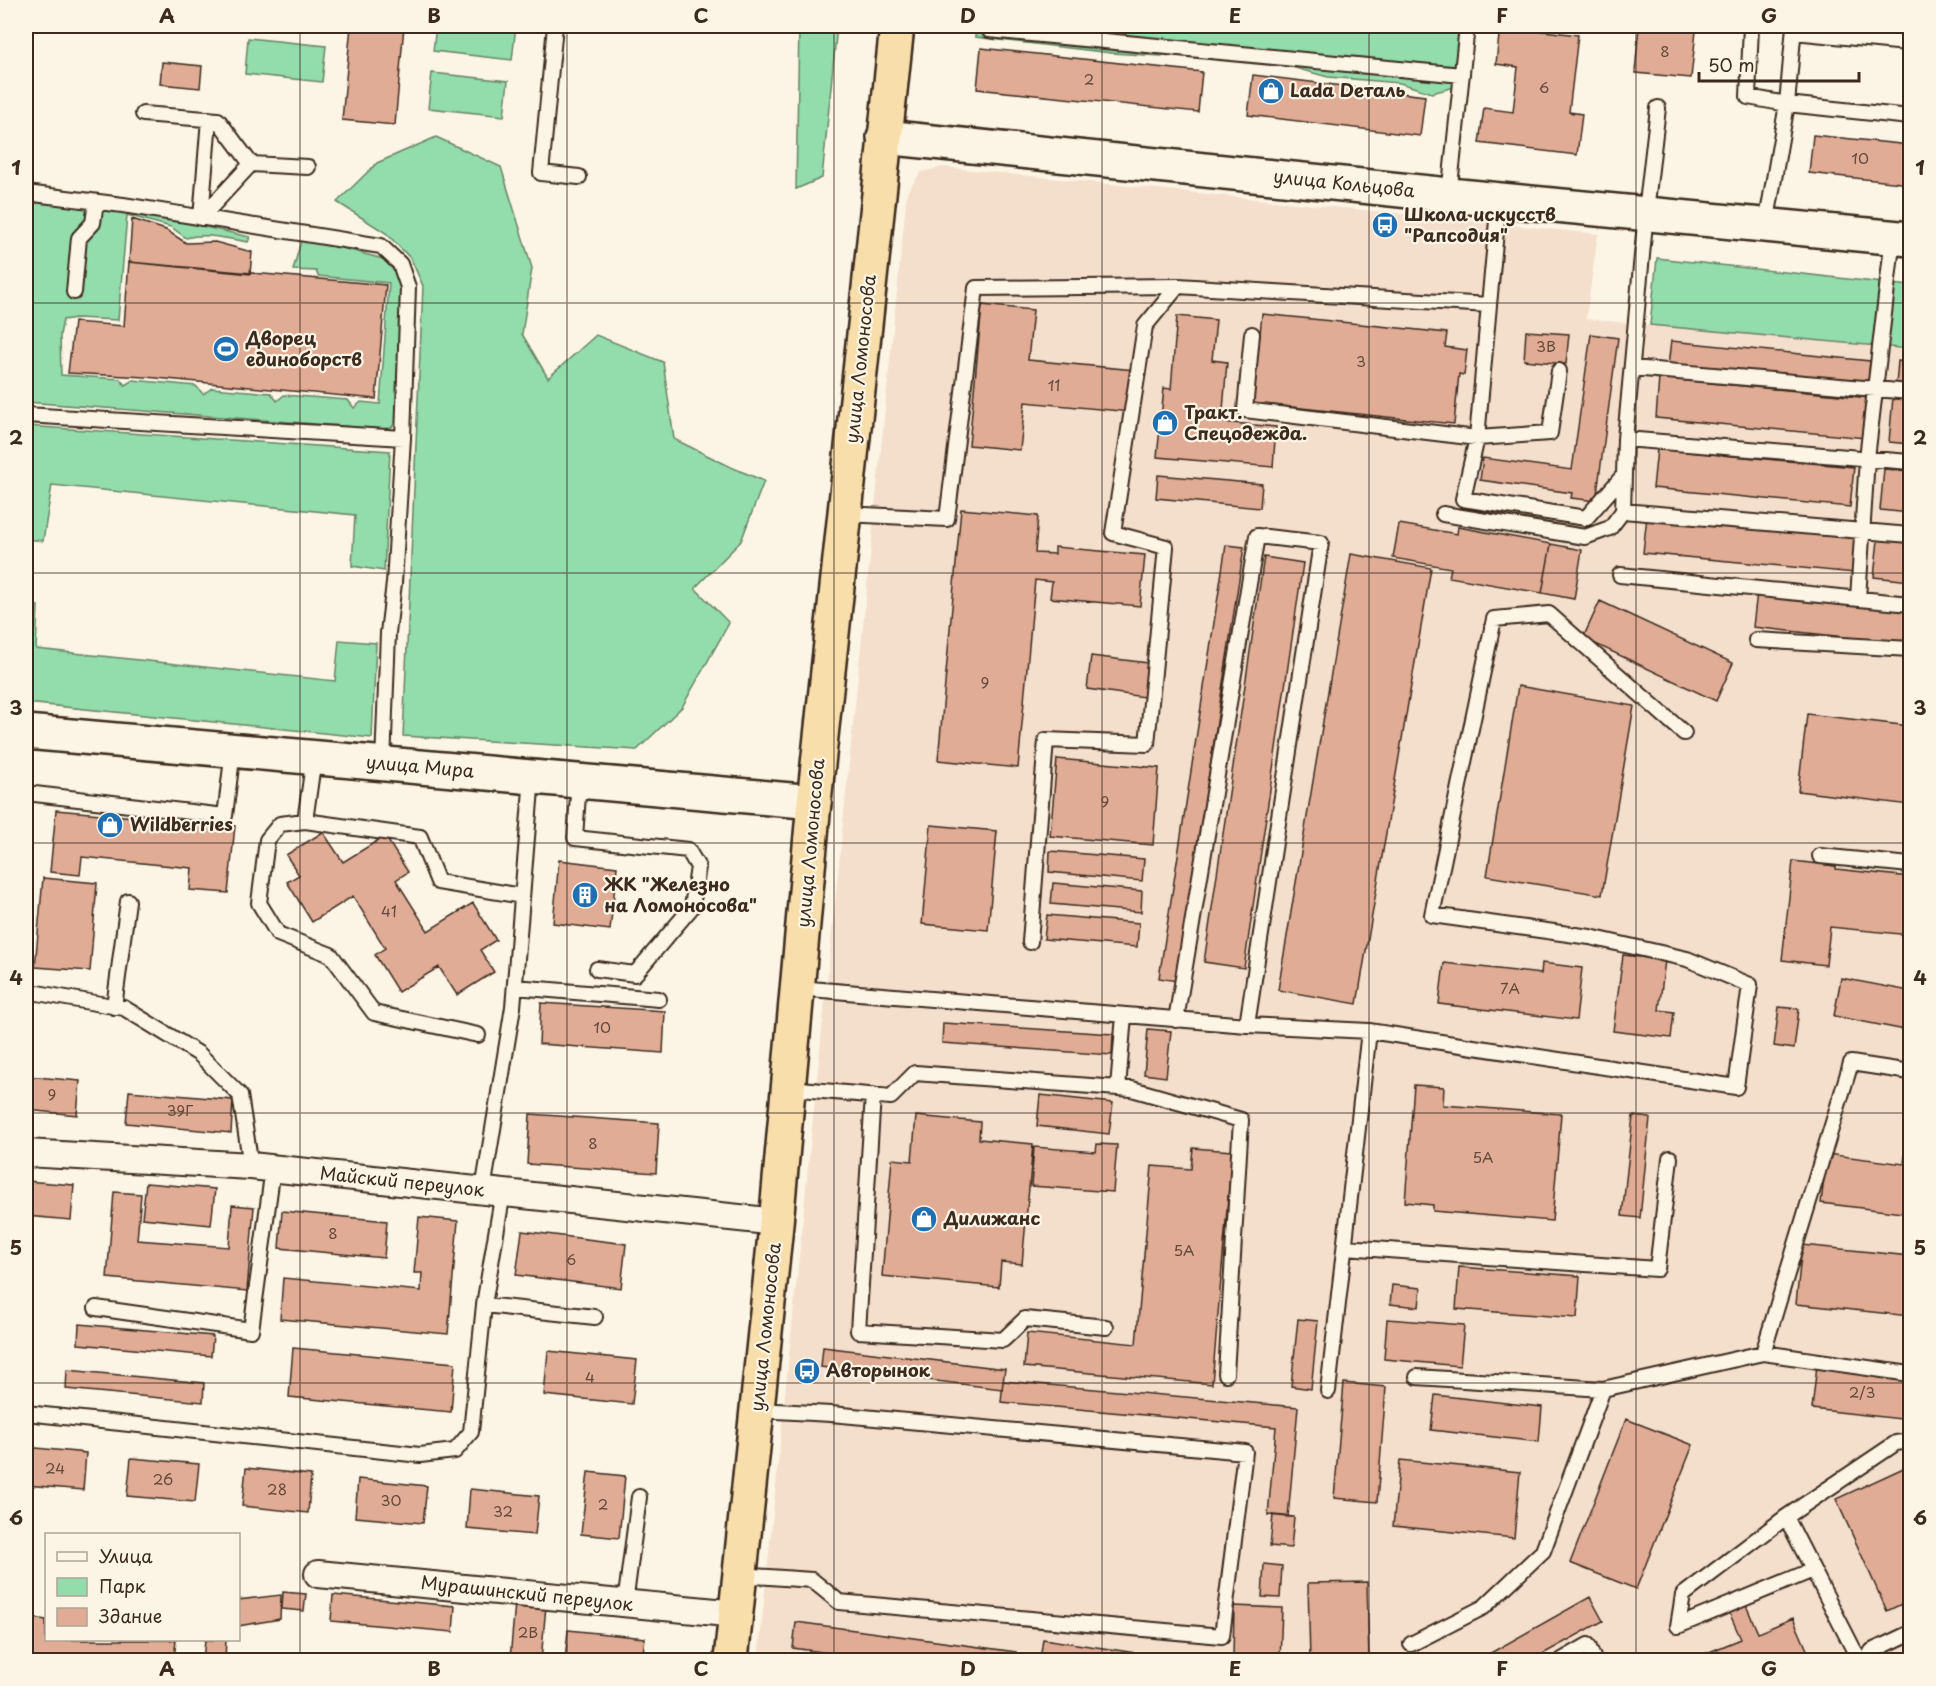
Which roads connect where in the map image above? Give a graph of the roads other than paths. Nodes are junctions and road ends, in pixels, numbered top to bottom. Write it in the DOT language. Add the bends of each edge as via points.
graph roads {
  1 [pos="555,26"];
  2 [pos="897,26"];
  3 [pos="1467,26"];
  4 [pos="1750,26"];
  5 [pos="1794,29"];
  6 [pos="989,30"];
  7 [pos="1911,41"];
  8 [pos="1462,75"];
  9 [pos="1787,104"];
  10 [pos="1658,108"];
  11 [pos="143,114"];
  12 [pos="1911,117"];
  13 [pos="209,119"];
  14 [pos="884,137"];
  15 [pos="251,164"];
  16 [pos="308,167"];
  17 [pos="579,177"];
  18 [pos="26,193"];
  19 [pos="1449,195"];
  20 [pos="1498,200"];
  21 [pos="96,202"];
  22 [pos="1646,212"];
  23 [pos="201,218"];
  24 [pos="1766,225"];
  25 [pos="1902,238"];
  26 [pos="1178,286"];
  27 [pos="74,292"];
  28 [pos="1489,304"];
  29 [pos="1252,334"];
  30 [pos="1632,368"];
  31 [pos="1559,371"];
  32 [pos="1875,388"];
  33 [pos="1911,392"];
  34 [pos="26,415"];
  35 [pos="403,438"];
  36 [pos="1477,438"];
  37 [pos="1625,439"];
  38 [pos="1867,458"];
  39 [pos="1911,462"];
  40 [pos="1624,475"];
  41 [pos="1623,511"];
  42 [pos="845,514"];
  43 [pos="1443,514"];
  44 [pos="1863,531"];
  45 [pos="1911,534"];
  46 [pos="1620,576"];
  47 [pos="1858,599"];
  48 [pos="1911,604"];
  49 [pos="1756,640"];
  50 [pos="1911,649"];
  51 [pos="26,732"];
  52 [pos="1684,733"];
  53 [pos="233,750"];
  54 [pos="314,757"];
  55 [pos="383,764"];
  56 [pos="532,777"];
  57 [pos="579,780"];
  58 [pos="26,793"];
  59 [pos="814,802"];
  60 [pos="305,821"];
  61 [pos="1820,856"];
  62 [pos="1911,865"];
  63 [pos="522,896"];
  64 [pos="128,901"];
  65 [pos="1030,942"];
  66 [pos="597,969"];
  67 [pos="515,987"];
  68 [pos="798,988"];
  69 [pos="26,992"];
  70 [pos="659,999"];
  71 [pos="114,1007"];
  72 [pos="1124,1015"];
  73 [pos="1176,1020"];
  74 [pos="1247,1026"];
  75 [pos="1369,1031"];
  76 [pos="478,1035"];
  77 [pos="1911,1072"];
  78 [pos="789,1088"];
  79 [pos="1118,1088"];
  80 [pos="873,1095"];
  81 [pos="26,1152"];
  82 [pos="1670,1158"];
  83 [pos="262,1167"];
  84 [pos="493,1191"];
  85 [pos="777,1222"];
  86 [pos="1345,1247"];
  87 [pos="484,1305"];
  88 [pos="96,1308"];
  89 [pos="594,1317"];
  90 [pos="1106,1327"];
  91 [pos="1763,1353"];
  92 [pos="1226,1374"];
  93 [pos="1911,1374"];
  94 [pos="1417,1377"];
  95 [pos="1603,1389"];
  96 [pos="1328,1391"];
  97 [pos="758,1410"];
  98 [pos="26,1413"];
  99 [pos="1911,1441"];
  100 [pos="639,1497"];
  101 [pos="1785,1517"];
  102 [pos="1814,1570"];
  103 [pos="318,1574"];
  104 [pos="740,1575"];
  105 [pos="625,1604"];
  106 [pos="736,1614"];
  107 [pos="1911,1633"];
  108 [pos="1411,1644"];
  109 [pos="731,1660"];
  110 [pos="1562,1660"];
  111 [pos="1594,1660"];
  112 [pos="1859,1660"];
  113 [pos="1867,1660"];
  1 -- 17 [label="lane" via="541,173"];
  2 -- 14 [label="highway, улица Ломоносова"];
  3 -- 8 [label="lane"];
  4 -- 9 [label="lane" via="1748,97"];
  5 -- 7 [label="lane"];
  5 -- 9 [label="lane"];
  6 -- 8 [label="lane"];
  8 -- 19 [label="lane"];
  9 -- 12 [label="lane"];
  9 -- 24 [label="lane"];
  10 -- 22 [label="lane"];
  11 -- 13 [label="lane"];
  13 -- 15 [label="lane" via="218,120"];
  13 -- 23 [label="lane"];
  14 -- 19 [label="main road, улица Кольцова"];
  14 -- 42 [label="highway, улица Ломоносова"];
  15 -- 16 [label="lane"];
  15 -- 23 [label="lane"];
  18 -- 21 [label="lane"];
  19 -- 20 [label="main road, улица Кольцова"];
  20 -- 22 [label="main road, улица Кольцова"];
  20 -- 28 [label="lane"];
  21 -- 23 [label="lane"];
  21 -- 27 [label="lane" via="93,223 79,238"];
  22 -- 24 [label="main road, улица Кольцова"];
  22 -- 30 [label="lane"];
  23 -- 35 [label="lane" via="381,246 400,264 408,288"];
  24 -- 25 [label="main road, улица Кольцова"];
  25 -- 32 [label="lane"];
  26 -- 28 [label="lane"];
  26 -- 42 [label="lane" via="976,288 947,519"];
  26 -- 65 [label="lane" via="1145,326 1113,533 1166,547 1147,744 1046,741"];
  28 -- 36 [label="lane"];
  29 -- 36 [label="lane" via="1245,410"];
  30 -- 32 [label="lane"];
  30 -- 37 [label="lane"];
  31 -- 36 [label="lane" via="1551,433"];
  32 -- 33 [label="lane"];
  32 -- 38 [label="lane"];
  34 -- 35 [label="lane"];
  35 -- 55 [label="lane" via="388,633"];
  36 -- 40 [label="lane" via="1463,500 1586,518"];
  37 -- 38 [label="lane"];
  37 -- 40 [label="lane"];
  38 -- 39 [label="lane"];
  38 -- 44 [label="lane"];
  40 -- 41 [label="lane"];
  41 -- 43 [label="lane" via="1610,528 1586,537"];
  41 -- 44 [label="lane"];
  42 -- 59 [label="highway, улица Ломоносова"];
  44 -- 45 [label="lane"];
  44 -- 47 [label="lane"];
  46 -- 47 [label="lane"];
  47 -- 48 [label="lane"];
  49 -- 50 [label="lane"];
  51 -- 53 [label="main road, улица Мира"];
  52 -- 75 [label="lane" via="1549,614 1494,619 1432,915 1601,940 1687,959 1750,986 1736,1088"];
  53 -- 54 [label="main road, улица Мира"];
  53 -- 58 [label="lane" via="225,816"];
  54 -- 55 [label="main road, улица Мира"];
  54 -- 60 [label="lane"];
  55 -- 56 [label="main road, улица Мира"];
  56 -- 57 [label="main road, улица Мира"];
  56 -- 63 [label="lane"];
  57 -- 59 [label="main road, улица Мира"];
  57 -- 66 [label="lane" via="575,838 688,850 698,867 692,907 634,974"];
  59 -- 68 [label="highway, улица Ломоносова"];
  60 -- 63 [label="lane" via="420,837 438,882"];
  60 -- 76 [label="lane" via="280,824 267,840 259,903 278,934 331,956 374,1013"];
  61 -- 62 [label="lane"];
  63 -- 67 [label="lane"];
  64 -- 71 [label="lane"];
  67 -- 70 [label="lane"];
  67 -- 84 [label="lane"];
  68 -- 72 [label="lane"];
  68 -- 78 [label="highway, улица Ломоносова"];
  69 -- 71 [label="lane"];
  71 -- 83 [label="lane" via="124,1008 199,1054 240,1095"];
  72 -- 73 [label="lane"];
  72 -- 79 [label="lane"];
  73 -- 74 [label="lane"];
  73 -- 74 [label="lane" via="1257,536 1321,543"];
  74 -- 75 [label="lane"];
  75 -- 86 [label="lane"];
  77 -- 91 [label="lane" via="1851,1063"];
  78 -- 80 [label="lane"];
  78 -- 85 [label="highway, улица Ломоносова"];
  79 -- 80 [label="lane" via="915,1073 891,1096"];
  79 -- 92 [label="lane" via="1241,1120"];
  80 -- 90 [label="lane" via="858,1331 1003,1340 1025,1319"];
  81 -- 83 [label="street, Майский переулок"];
  82 -- 86 [label="lane" via="1657,1269"];
  83 -- 84 [label="street, Майский переулок"];
  83 -- 88 [label="lane" via="251,1330"];
  84 -- 85 [label="street, Майский переулок"];
  84 -- 87 [label="lane"];
  85 -- 97 [label="highway, улица Ломоносова"];
  86 -- 96 [label="lane"];
  87 -- 89 [label="lane"];
  87 -- 98 [label="lane" via="471,1432 455,1451 420,1455"];
  91 -- 93 [label="lane"];
  91 -- 95 [label="lane"];
  94 -- 95 [label="lane"];
  95 -- 108 [label="lane" via="1543,1551 1484,1607"];
  97 -- 104 [label="highway, улица Ломоносова"];
  97 -- 104 [label="lane" via="1245,1452 1222,1636 839,1602 812,1580"];
  99 -- 101 [label="lane" via="1896,1443"];
  100 -- 105 [label="lane"];
  101 -- 102 [label="lane"];
  101 -- 102 [label="lane" via="1683,1594 1678,1626"];
  102 -- 112 [label="lane"];
  103 -- 105 [label="street, Мурашинский переулок"];
  104 -- 106 [label="highway, улица Ломоносова"];
  105 -- 106 [label="street, Мурашинский переулок"];
  106 -- 109 [label="highway, улица Ломоносова"];
  107 -- 113 [label="lane" via="1872,1651"];
  110 -- 111 [label="lane" via="1588,1645"];
}
